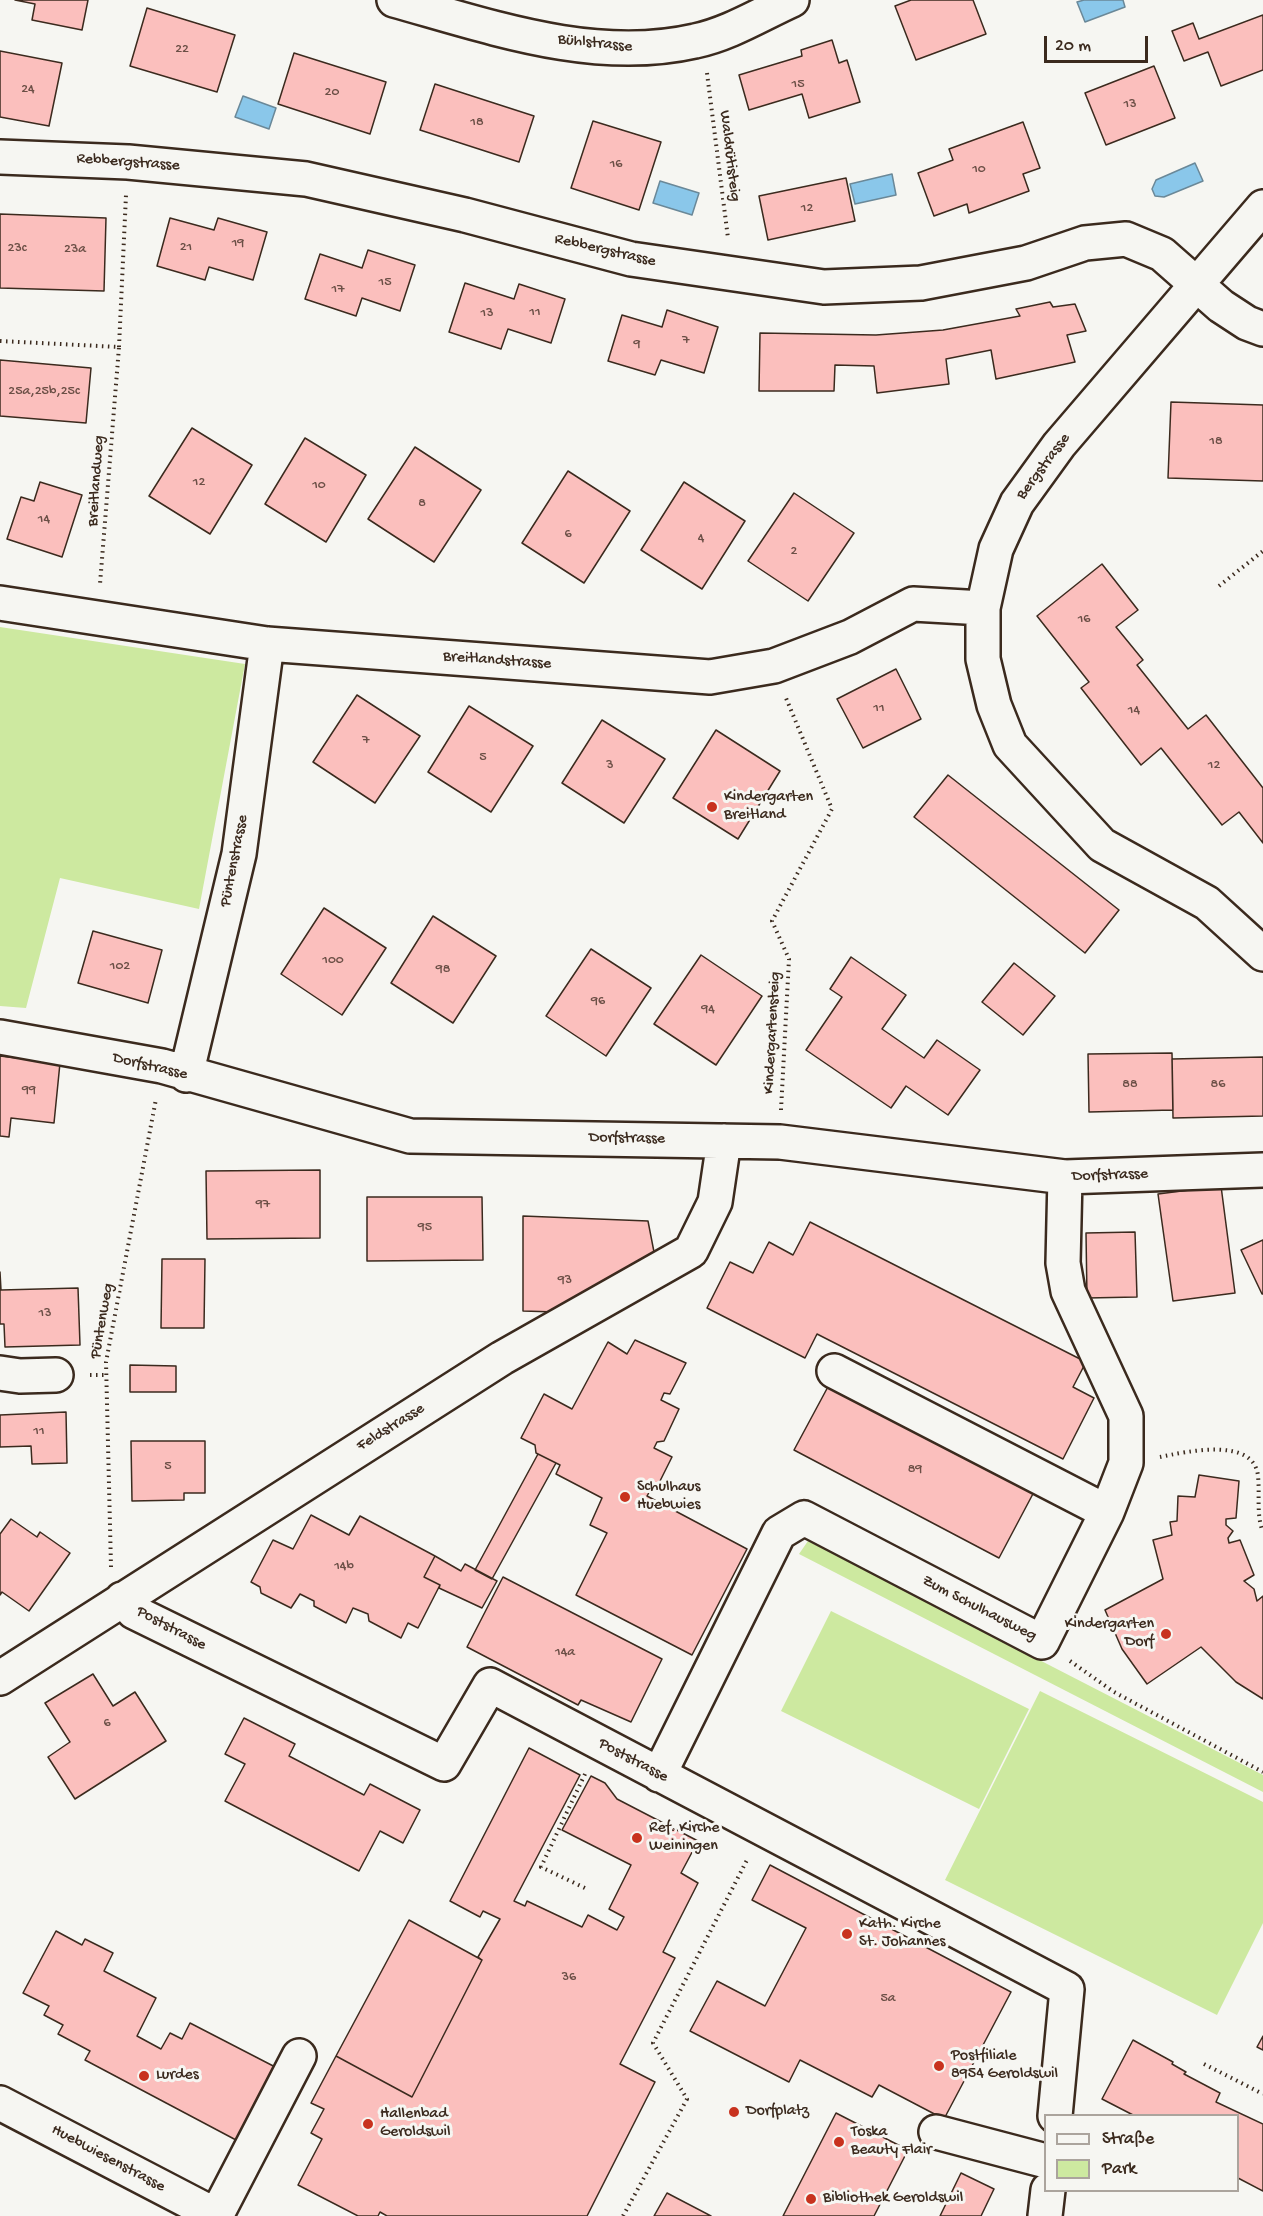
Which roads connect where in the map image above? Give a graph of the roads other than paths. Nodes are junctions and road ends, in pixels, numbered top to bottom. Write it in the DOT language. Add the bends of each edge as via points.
graph roads {
  1 [pos="394,0"];
  2 [pos="792,0"];
  3 [pos="0,157"];
  4 [pos="1263,207"];
  5 [pos="1195,285"];
  6 [pos="1263,329"];
  7 [pos="0,603"];
  8 [pos="983,608"];
  9 [pos="267,644"];
  10 [pos="1263,954"];
  11 [pos="0,1037"];
  12 [pos="174,1071"];
  13 [pos="724,1141"];
  14 [pos="1263,1170"];
  15 [pos="1065,1177"];
  16 [pos="834,1371"];
  17 [pos="0,1373"];
  18 [pos="56,1375"];
  19 [pos="1107,1512"];
  20 [pos="116,1585"];
  21 [pos="0,1678"];
  22 [pos="659,1775"];
  23 [pos="299,2056"];
  24 [pos="0,2103"];
  25 [pos="1055,2114"];
  26 [pos="936,2132"];
  27 [pos="1044,2160"];
  28 [pos="216,2216"];
  1 -- 2 [label="street, Bühlstrasse" via="527,36 615,49 661,48 698,41"];
  3 -- 5 [label="street, Rebbergstrasse" via="128,162 306,179 465,215 631,259 824,287 921,283 1026,263 1085,243 1126,239 1162,254"];
  4 -- 5 [label="street, Bergstrasse"];
  5 -- 6 [label="street, Rebbergstrasse" via="1247,323"];
  5 -- 8 [label="street, Bergstrasse" via="1027,488 996,549"];
  7 -- 9 [label="street, Breitlandstrasse"];
  8 -- 9 [label="street, Breitlandstrasse" via="914,604 850,637 774,666 710,677"];
  8 -- 10 [label="street, Bergstrasse" via="983,659 994,705 1011,745 1102,844 1207,903"];
  9 -- 12 [label="street, Püntenstrasse" via="239,854"];
  11 -- 12 [label="street, Dorfstrasse"];
  12 -- 13 [label="street, Dorfstrasse" via="410,1136"];
  13 -- 15 [label="street, Dorfstrasse" via="780,1142"];
  13 -- 20 [label="street, Feldstrasse" via="715,1202 691,1251"];
  14 -- 15 [label="street, Dorfstrasse"];
  15 -- 19 [label="street, Zum Schulhausweg" via="1063,1263 1068,1291 1126,1416 1126,1463"];
  16 -- 19 [label="street"];
  17 -- 18 [label="street"];
  19 -- 22 [label="street, Zum Schulhausweg" via="1042,1642 804,1518 779,1533"];
  20 -- 21 [label="street, Feldstrasse"];
  20 -- 22 [label="street, Poststrasse" via="134,1612 444,1764 490,1685"];
  22 -- 25 [label="street, Poststrasse" via="1067,1989"];
  23 -- 28 [label="street"];
  24 -- 28 [label="street, Huebwiesenstrasse"];
  26 -- 27 [label="street"];
}
